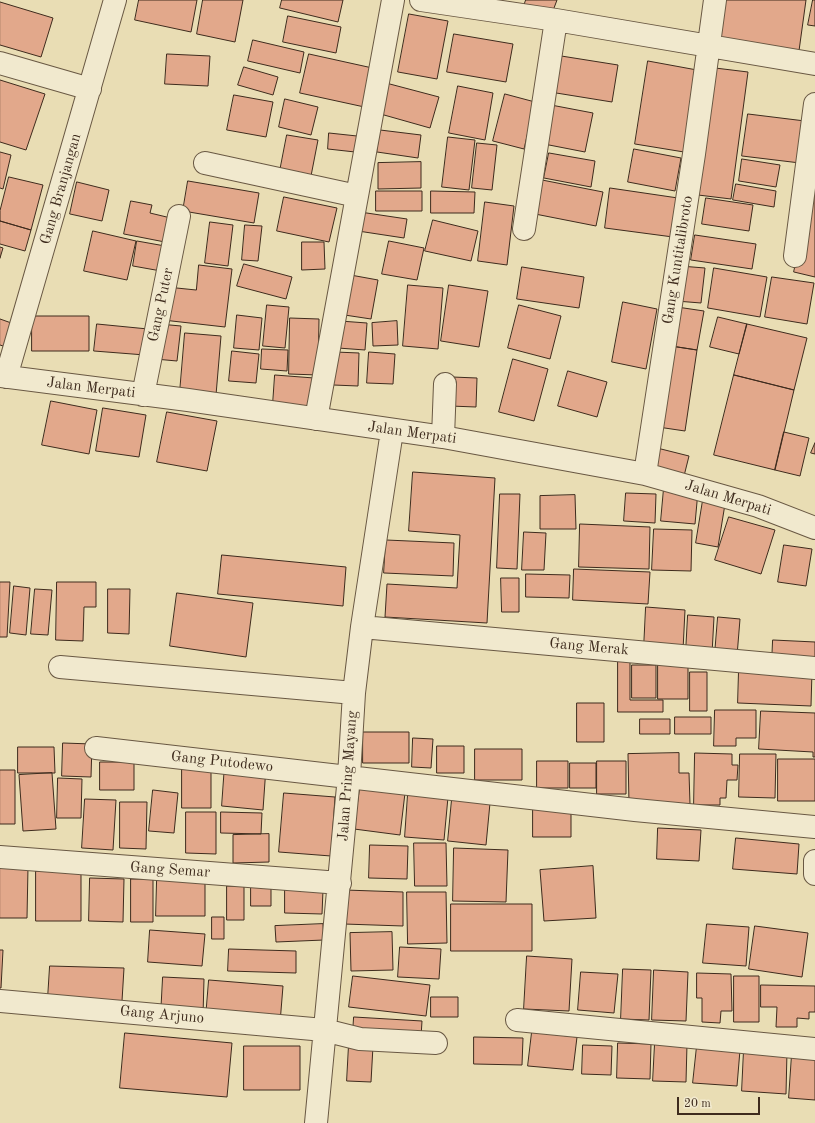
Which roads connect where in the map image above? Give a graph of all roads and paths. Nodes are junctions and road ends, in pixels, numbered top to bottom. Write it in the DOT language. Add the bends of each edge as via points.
graph roads {
  1 [pos="114,0"];
  2 [pos="393,0"];
  3 [pos="421,0"];
  4 [pos="715,0"];
  5 [pos="556,20"];
  6 [pos="708,45"];
  7 [pos="0,63"];
  8 [pos="815,64"];
  9 [pos="90,89"];
  10 [pos="815,104"];
  11 [pos="205,163"];
  12 [pos="357,196"];
  13 [pos="179,216"];
  14 [pos="524,229"];
  15 [pos="795,256"];
  16 [pos="3,377"];
  17 [pos="445,384"];
  18 [pos="142,394"];
  19 [pos="316,419"];
  20 [pos="392,431"];
  21 [pos="443,437"];
  22 [pos="645,474"];
  23 [pos="815,528"];
  24 [pos="362,627"];
  25 [pos="60,667"];
  26 [pos="815,668"];
  27 [pos="354,692"];
  28 [pos="96,748"];
  29 [pos="349,776"];
  30 [pos="815,827"];
  31 [pos="0,857"];
  32 [pos="815,861"];
  33 [pos="815,874"];
  34 [pos="340,883"];
  35 [pos="0,1000"];
  36 [pos="517,1020"];
  37 [pos="324,1030"];
  38 [pos="436,1043"];
  39 [pos="815,1049"];
  40 [pos="316,1123"];
  1 -- 9 [label="street, Gang Branjangan"];
  2 -- 12 [label="street"];
  3 -- 5 [label="street"];
  4 -- 6 [label="street, Gang Kuntitalibroto"];
  5 -- 6 [label="street"];
  5 -- 14 [label="street"];
  6 -- 8 [label="street"];
  6 -- 22 [label="street, Gang Kuntitalibroto"];
  7 -- 9 [label="street"];
  9 -- 16 [label="street, Gang Branjangan"];
  10 -- 15 [label="street"];
  11 -- 12 [label="street"];
  12 -- 19 [label="street"];
  13 -- 18 [label="street, Gang Puter"];
  16 -- 18 [label="street, Jalan Merpati"];
  17 -- 21 [label="street"];
  18 -- 19 [label="street, Jalan Merpati"];
  19 -- 20 [label="street, Jalan Merpati"];
  20 -- 21 [label="street, Jalan Merpati"];
  20 -- 24 [label="street, Jalan Pring Mayang"];
  21 -- 22 [label="street, Jalan Merpati"];
  22 -- 23 [label="street, Jalan Merpati" via="738,499"];
  24 -- 26 [label="street, Gang Merak"];
  24 -- 27 [label="street, Jalan Pring Mayang"];
  25 -- 27 [label="street"];
  27 -- 29 [label="street, Jalan Pring Mayang"];
  28 -- 29 [label="street, Gang Putodewo"];
  29 -- 30 [label="street, Gang Putodewo" via="634,810"];
  29 -- 34 [label="street, Jalan Pring Mayang"];
  31 -- 34 [label="street, Gang Semar"];
  32 -- 33 [label="street"];
  34 -- 37 [label="street, Jalan Pring Mayang"];
  35 -- 37 [label="street, Gang Arjuno"];
  36 -- 39 [label="street"];
  37 -- 38 [label="street, Gang Arjuno" via="360,1039"];
  37 -- 40 [label="street, Jalan Pring Mayang"];
}
